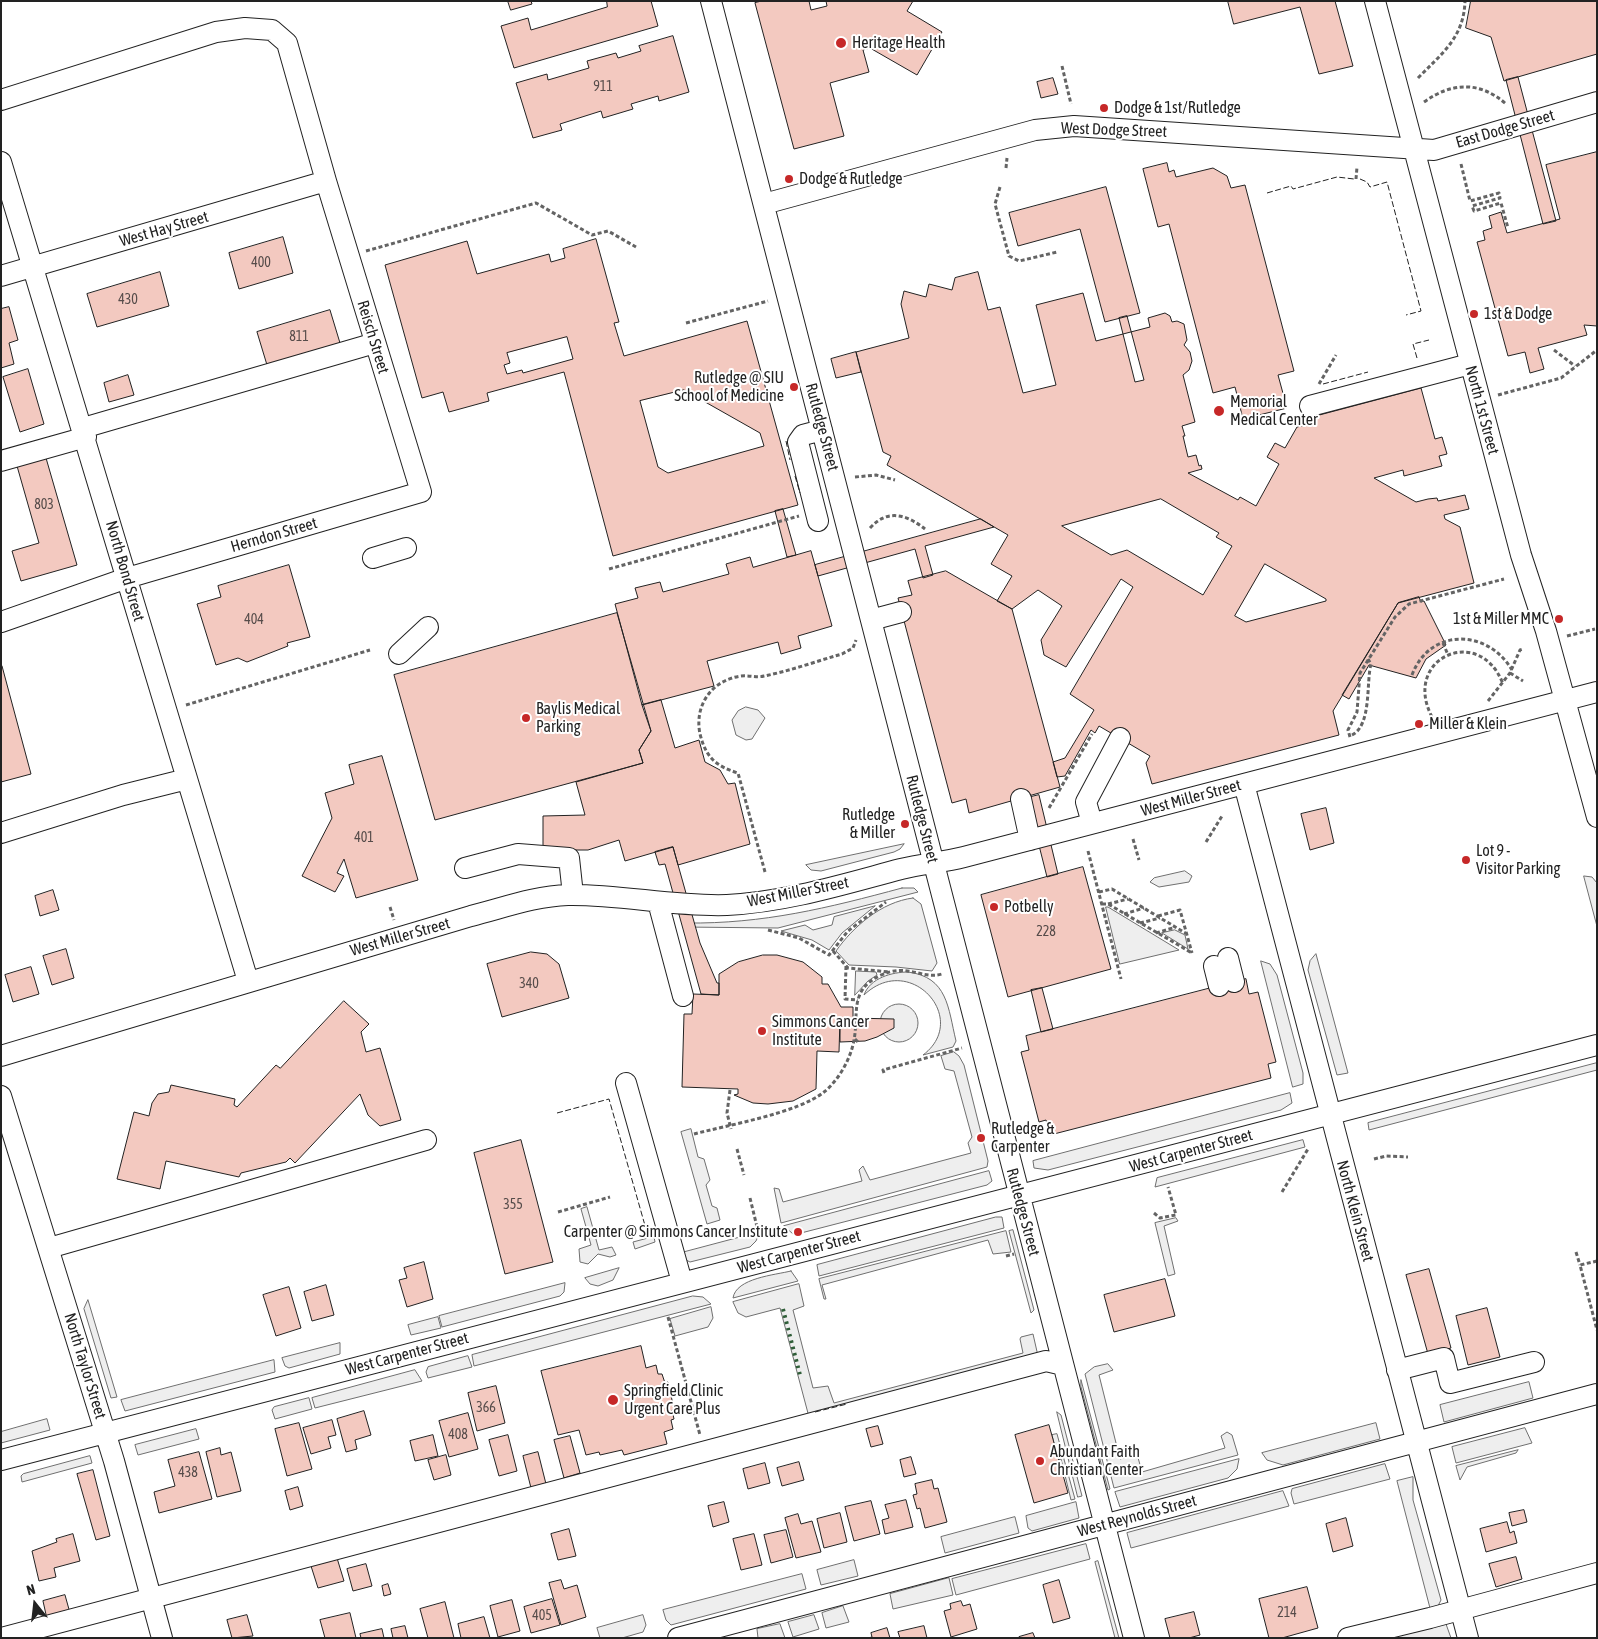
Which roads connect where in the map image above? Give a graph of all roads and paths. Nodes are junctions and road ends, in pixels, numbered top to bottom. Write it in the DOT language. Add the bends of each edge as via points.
graph roads {
  1 [pos="710,1"];
  2 [pos="1375,1"];
  3 [pos="1465,1"];
  4 [pos="1062,66"];
  5 [pos="1418,78"];
  6 [pos="1,100"];
  7 [pos="1424,102"];
  8 [pos="1597,102"];
  9 [pos="1071,104"];
  10 [pos="1506,104"];
  11 [pos="1413,148"];
  12 [pos="1007,158"];
  13 [pos="1,162"];
  14 [pos="1461,164"];
  15 [pos="1357,167"];
  16 [pos="1006,168"];
  17 [pos="1356,179"];
  18 [pos="326,181"];
  19 [pos="1000,187"];
  20 [pos="764,204"];
  21 [pos="1508,228"];
  22 [pos="636,247"];
  23 [pos="366,251"];
  24 [pos="1057,252"];
  25 [pos="33,266"];
  26 [pos="1,276"];
  27 [pos="768,301"];
  28 [pos="686,323"];
  29 [pos="375,343"];
  30 [pos="1554,350"];
  31 [pos="1597,350"];
  32 [pos="1336,355"];
  33 [pos="1470,364"];
  34 [pos="1575,366"];
  35 [pos="1321,381"];
  36 [pos="1498,395"];
  37 [pos="1310,406"];
  38 [pos="822,430"];
  39 [pos="84,432"];
  40 [pos="1,461"];
  41 [pos="855,477"];
  42 [pos="896,480"];
  43 [pos="421,492"];
  44 [pos="811,518"];
  45 [pos="870,528"];
  46 [pos="925,530"];
  47 [pos="609,569"];
  48 [pos="127,578"];
  49 [pos="1504,578"];
  50 [pos="901,612"];
  51 [pos="872,620"];
  52 [pos="1,622"];
  53 [pos="428,627"];
  54 [pos="1595,629"];
  55 [pos="1568,636"];
  56 [pos="856,640"];
  57 [pos="1443,643"];
  58 [pos="1523,649"];
  59 [pos="370,650"];
  60 [pos="399,654"];
  61 [pos="1448,655"];
  62 [pos="1368,659"];
  63 [pos="1511,671"];
  64 [pos="1412,675"];
  65 [pos="1523,681"];
  66 [pos="1503,684"];
  67 [pos="1597,692"];
  68 [pos="1564,701"];
  69 [pos="1486,703"];
  70 [pos="186,705"];
  71 [pos="1432,717"];
  72 [pos="1092,734"];
  73 [pos="1120,738"];
  74 [pos="187,779"];
  75 [pos="1244,784"];
  76 [pos="1020,799"];
  77 [pos="1049,808"];
  78 [pos="1222,816"];
  79 [pos="1597,817"];
  80 [pos="1092,824"];
  81 [pos="1,833"];
  82 [pos="1134,839"];
  83 [pos="1030,840"];
  84 [pos="1206,842"];
  85 [pos="1088,851"];
  86 [pos="1138,860"];
  87 [pos="934,862"];
  88 [pos="465,868"];
  89 [pos="765,872"];
  90 [pos="1099,892"];
  91 [pos="573,895"];
  92 [pos="1128,899"];
  93 [pos="658,902"];
  94 [pos="886,902"];
  95 [pos="1102,904"];
  96 [pos="1108,904"];
  97 [pos="390,907"];
  98 [pos="1144,908"];
  99 [pos="1123,914"];
  100 [pos="1159,917"];
  101 [pos="394,920"];
  102 [pos="1140,923"];
  103 [pos="1176,927"];
  104 [pos="768,930"];
  105 [pos="1155,933"];
  106 [pos="1187,934"];
  107 [pos="832,951"];
  108 [pos="1221,962"];
  109 [pos="846,966"];
  110 [pos="890,972"];
  111 [pos="942,974"];
  112 [pos="1120,979"];
  113 [pos="248,981"];
  114 [pos="1227,984"];
  115 [pos="683,996"];
  116 [pos="858,1000"];
  117 [pos="854,1039"];
  118 [pos="859,1043"];
  119 [pos="1597,1045"];
  120 [pos="962,1048"];
  121 [pos="1,1056"];
  122 [pos="884,1073"];
  123 [pos="626,1083"];
  124 [pos="730,1090"];
  125 [pos="1,1096"];
  126 [pos="1331,1115"];
  127 [pos="731,1127"];
  128 [pos="694,1134"];
  129 [pos="426,1140"];
  130 [pos="737,1149"];
  131 [pos="1308,1149"];
  132 [pos="1408,1157"];
  133 [pos="1374,1159"];
  134 [pos="744,1175"];
  135 [pos="1168,1187"];
  136 [pos="1282,1192"];
  137 [pos="1018,1194"];
  138 [pos="610,1197"];
  139 [pos="750,1198"];
  140 [pos="558,1212"];
  141 [pos="1154,1213"];
  142 [pos="758,1231"];
  143 [pos="49,1248"];
  144 [pos="1576,1252"];
  145 [pos="1014,1254"];
  146 [pos="1006,1256"];
  147 [pos="1597,1261"];
  148 [pos="1580,1265"];
  149 [pos="682,1282"];
  150 [pos="668,1317"];
  151 [pos="1595,1318"];
  152 [pos="1597,1330"];
  153 [pos="1534,1362"];
  154 [pos="1063,1365"];
  155 [pos="1397,1370"];
  156 [pos="1597,1394"];
  157 [pos="106,1433"];
  158 [pos="1416,1441"];
  159 [pos="705,1452"];
  160 [pos="1,1460"];
  161 [pos="1103,1525"];
  162 [pos="1597,1573"];
  163 [pos="151,1600"];
  164 [pos="1461,1609"];
  165 [pos="1,1638"];
  166 [pos="162,1638"];
  167 [pos="678,1638"];
  168 [pos="1134,1638"];
  169 [pos="1348,1638"];
  170 [pos="1468,1638"];
  1 -- 20 [label="street, Rutledge Street"];
  2 -- 11 [label="street, North 1st Street"];
  3 -- 5 [label="path" via="1457,35 1449,48"];
  4 -- 9 [label="path"];
  6 -- 18 [label="street, Reisch Street" via="216,32 245,28 272,30 287,42"];
  7 -- 10 [label="path" via="1444,90 1469,86 1490,91"];
  8 -- 11 [label="street, East Dodge Street" via="1434,150"];
  11 -- 20 [label="street, West Dodge Street" via="1064,127 1035,130"];
  11 -- 33 [label="street, North 1st Street"];
  12 -- 16 [label="path"];
  13 -- 25 [label="street, North Bond Street"];
  14 -- 21 [label="path" via="1470,201 1499,194 1500,198 1472,206 1474,211 1501,203"];
  15 -- 17 [label="path"];
  18 -- 25 [label="street, West Hay Street"];
  18 -- 29 [label="street, Reisch Street"];
  19 -- 24 [label="path" via="994,204 1009,256 1019,261"];
  20 -- 38 [label="street, Rutledge Street"];
  22 -- 23 [label="path" via="608,231 592,235 536,203"];
  25 -- 26 [label="street, West Hay Street"];
  25 -- 39 [label="street, North Bond Street"];
  27 -- 28 [label="path"];
  29 -- 39 [label="street"];
  29 -- 43 [label="street, Reisch Street"];
  30 -- 34 [label="path"];
  31 -- 34 [label="path"];
  32 -- 35 [label="path"];
  33 -- 37 [label="street"];
  33 -- 68 [label="street, North 1st Street"];
  34 -- 36 [label="path" via="1561,378"];
  38 -- 44 [label="street" via="804,436 798,442"];
  38 -- 51 [label="street, Rutledge Street"];
  39 -- 40 [label="street"];
  39 -- 48 [label="street, North Bond Street"];
  41 -- 42 [label="path" via="876,475"];
  43 -- 48 [label="street, Herndon Street"];
  44 -- 47 [label="path"];
  45 -- 46 [label="path" via="876,522 898,515"];
  48 -- 52 [label="street, Herndon Street"];
  48 -- 74 [label="street, North Bond Street"];
  49 -- 62 [label="path" via="1409,604 1395,617"];
  50 -- 51 [label="street"];
  51 -- 87 [label="street, Rutledge Street"];
  53 -- 60 [label="street"];
  54 -- 55 [label="path"];
  56 -- 89 [label="path" via="853,648 842,654 762,677 742,676 721,682 703,702 699,727 702,742 720,767 738,773"];
  57 -- 61 [label="path"];
  57 -- 63 [label="path" via="1463,638 1483,642 1499,652"];
  57 -- 64 [label="path" via="1421,659"];
  58 -- 63 [label="path"];
  59 -- 70 [label="path"];
  61 -- 66 [label="path" via="1463,652 1484,657 1496,668"];
  61 -- 71 [label="path" via="1432,667 1425,681 1424,695"];
  62 -- 62 [label="path" via="1360,672 1358,712 1348,730 1351,736 1361,725 1366,708 1371,664"];
  63 -- 65 [label="path"];
  63 -- 66 [label="path"];
  66 -- 69 [label="path"];
  67 -- 68 [label="street, West Miller Street"];
  68 -- 75 [label="street, West Miller Street"];
  68 -- 79 [label="street, North 1st Street"];
  72 -- 77 [label="path"];
  73 -- 80 [label="street" via="1086,802"];
  74 -- 81 [label="street"];
  74 -- 113 [label="street, North Bond Street"];
  75 -- 80 [label="street, West Miller Street"];
  75 -- 126 [label="street, North Klein Street"];
  76 -- 83 [label="street"];
  78 -- 84 [label="path"];
  80 -- 83 [label="street, West Miller Street"];
  82 -- 86 [label="path"];
  83 -- 87 [label="street, West Miller Street"];
  85 -- 90 [label="path"];
  87 -- 93 [label="street, West Miller Street" via="770,901 726,905"];
  87 -- 137 [label="street, Rutledge Street"];
  88 -- 91 [label="street" via="518,854 569,858"];
  90 -- 92 [label="path" via="1112,889"];
  90 -- 95 [label="path"];
  91 -- 93 [label="street, West Miller Street"];
  91 -- 113 [label="street, West Miller Street" via="503,907"];
  92 -- 96 [label="path"];
  92 -- 98 [label="path"];
  93 -- 115 [label="street"];
  94 -- 107 [label="path" via="848,931"];
  95 -- 96 [label="path"];
  95 -- 112 [label="path"];
  96 -- 99 [label="path"];
  97 -- 101 [label="path"];
  98 -- 99 [label="path"];
  98 -- 100 [label="path"];
  99 -- 102 [label="path"];
  100 -- 102 [label="path"];
  100 -- 103 [label="path"];
  100 -- 106 [label="path" via="1180,910"];
  102 -- 105 [label="path"];
  103 -- 105 [label="path"];
  103 -- 106 [label="path"];
  104 -- 107 [label="path" via="799,938 829,954"];
  105 -- 106 [label="path" via="1192,953"];
  107 -- 109 [label="path"];
  108 -- 114 [label="street"];
  109 -- 110 [label="path"];
  109 -- 116 [label="path" via="845,999"];
  110 -- 111 [label="path"];
  110 -- 116 [label="path" via="874,980"];
  113 -- 121 [label="street, West Miller Street"];
  116 -- 117 [label="path"];
  117 -- 118 [label="path"];
  117 -- 127 [label="path" via="839,1074 825,1092 797,1107"];
  119 -- 126 [label="street, West Carpenter Street"];
  120 -- 122 [label="path" via="885,1067"];
  123 -- 149 [label="street"];
  124 -- 127 [label="path" via="727,1113"];
  125 -- 143 [label="street, North Taylor Street"];
  126 -- 137 [label="street, West Carpenter Street"];
  126 -- 155 [label="street, North Klein Street"];
  127 -- 128 [label="path"];
  129 -- 143 [label="street"];
  130 -- 134 [label="path"];
  131 -- 136 [label="path"];
  132 -- 133 [label="path"];
  135 -- 141 [label="path" via="1176,1216 1160,1218"];
  137 -- 149 [label="street, West Carpenter Street"];
  137 -- 154 [label="street, Rutledge Street"];
  138 -- 140 [label="path"];
  139 -- 142 [label="path"];
  143 -- 157 [label="street, North Taylor Street"];
  144 -- 148 [label="path"];
  145 -- 146 [label="path"];
  147 -- 148 [label="path"];
  148 -- 151 [label="path"];
  149 -- 157 [label="street, West Carpenter Street"];
  150 -- 159 [label="path"];
  151 -- 152 [label="path"];
  153 -- 155 [label="street" via="1450,1383 1444,1358"];
  154 -- 159 [label="street" via="1046,1361"];
  154 -- 161 [label="street, Rutledge Street"];
  155 -- 158 [label="street, North Klein Street"];
  156 -- 158 [label="street, West Reynolds Street"];
  157 -- 160 [label="street, West Carpenter Street"];
  157 -- 163 [label="street, North Taylor Street"];
  158 -- 161 [label="street, West Reynolds Street"];
  158 -- 164 [label="street, North Klein Street"];
  159 -- 163 [label="street"];
  161 -- 167 [label="street, West Reynolds Street"];
  161 -- 168 [label="street, Rutledge Street"];
  162 -- 164 [label="street"];
  163 -- 165 [label="street"];
  163 -- 166 [label="street, North Taylor Street"];
  164 -- 169 [label="street"];
  164 -- 170 [label="street, North Klein Street"];
}
